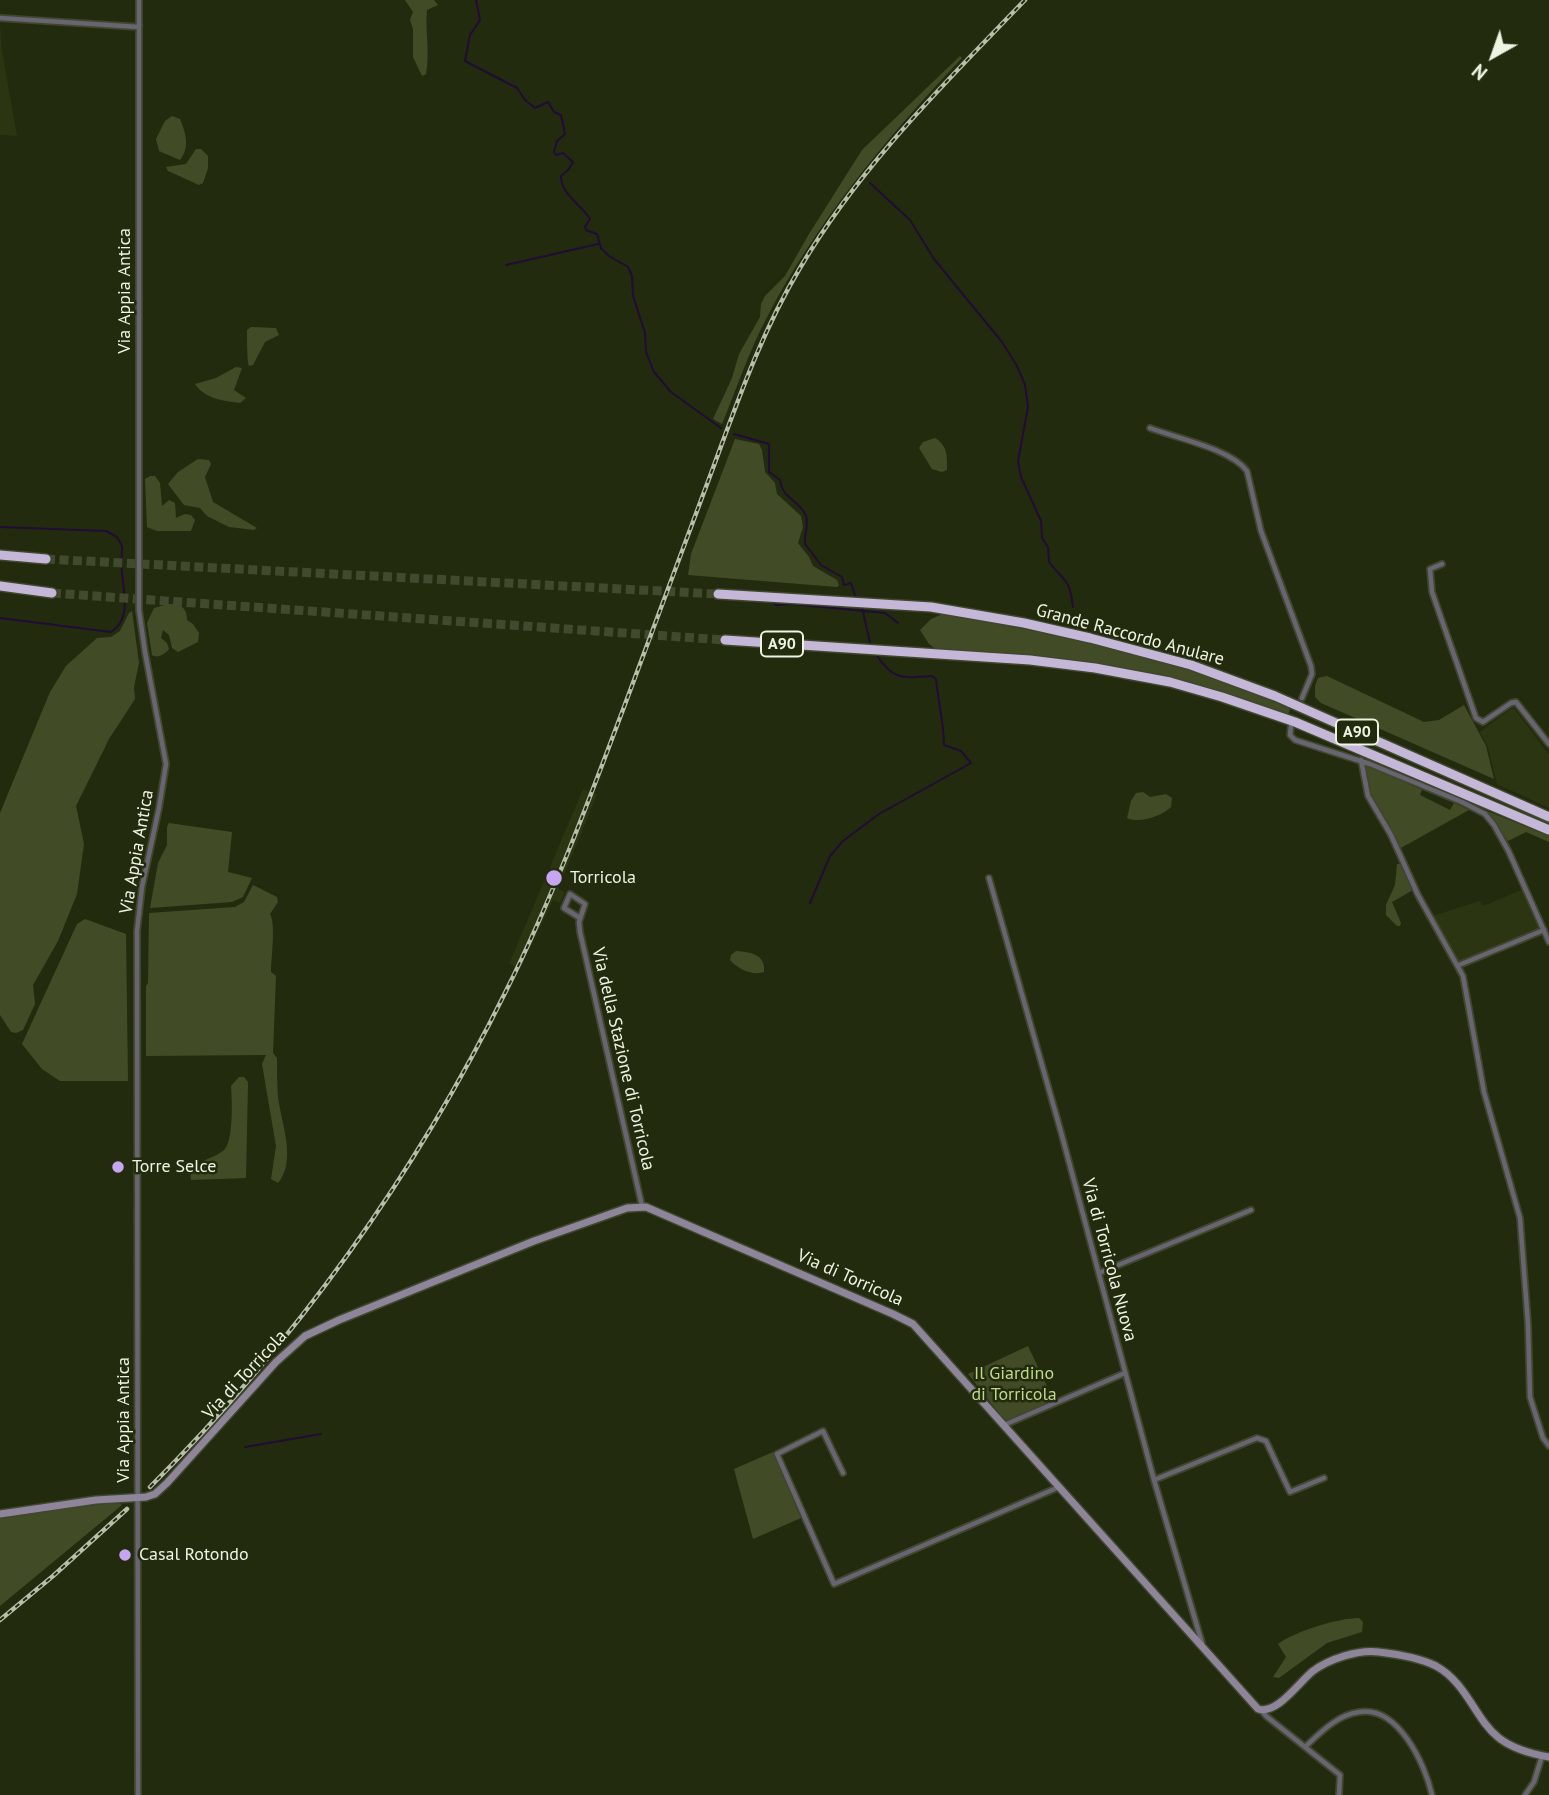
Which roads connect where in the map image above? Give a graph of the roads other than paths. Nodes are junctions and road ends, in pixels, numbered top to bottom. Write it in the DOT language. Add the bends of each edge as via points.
graph roads {
  1 [pos="139,0"];
  2 [pos="0,18"];
  3 [pos="139,27"];
  4 [pos="1150,428"];
  5 [pos="0,555"];
  6 [pos="46,559"];
  7 [pos="1441,564"];
  8 [pos="0,586"];
  9 [pos="52,593"];
  10 [pos="718,594"];
  11 [pos="725,639"];
  12 [pos="1302,698"];
  13 [pos="1298,708"];
  14 [pos="1295,717"];
  15 [pos="1291,726"];
  16 [pos="1549,744"];
  17 [pos="1361,760"];
  18 [pos="1549,817"];
  19 [pos="1549,830"];
  20 [pos="989,878"];
  21 [pos="580,918"];
  22 [pos="1544,930"];
  23 [pos="1549,942"];
  24 [pos="1459,965"];
  25 [pos="642,1206"];
  26 [pos="1251,1210"];
  27 [pos="1099,1273"];
  28 [pos="1125,1373"];
  29 [pos="1004,1425"];
  30 [pos="1549,1446"];
  31 [pos="843,1473"];
  32 [pos="1324,1478"];
  33 [pos="1154,1480"];
  34 [pos="1060,1487"];
  35 [pos="139,1497"];
  36 [pos="0,1514"];
  37 [pos="1203,1648"];
  38 [pos="1262,1711"];
  39 [pos="1305,1747"];
  40 [pos="1546,1757"];
  41 [pos="138,1795"];
  42 [pos="1339,1795"];
  43 [pos="1432,1795"];
  44 [pos="1525,1795"];
  1 -- 3 [label="street, Via Appia Antica"];
  2 -- 3 [label="street"];
  3 -- 35 [label="street, Via Appia Antica" via="140,622 166,764 137,931"];
  4 -- 12 [label="street" via="1226,456 1247,471 1264,541 1311,666"];
  5 -- 6 [label="highway"];
  7 -- 16 [label="street" via="1430,569 1432,592 1476,718 1483,722 1516,702"];
  8 -- 9 [label="highway"];
  10 -- 18 [label="highway, Grande Raccordo Anulare / A90" via="941,609 1063,632 1181,662 1275,696"];
  11 -- 19 [label="highway, Grande Raccordo Anulare / A90" via="1030,660 1170,682 1295,722"];
  13 -- 14 [label="street"];
  15 -- 17 [label="street" via="1293,739"];
  17 -- 22 [label="street" via="1485,814 1509,852"];
  17 -- 24 [label="street" via="1368,796"];
  20 -- 27 [label="street, Via di Torricola Nuova"];
  21 -- 21 [label="street, Via della Stazione di Torricola" via="585,904 570,894 564,908"];
  21 -- 25 [label="street, Via della Stazione di Torricola"];
  22 -- 23 [label="street"];
  22 -- 24 [label="street"];
  24 -- 30 [label="street" via="1484,1092 1520,1218 1529,1395"];
  25 -- 29 [label="street, Via di Torricola" via="910,1322"];
  25 -- 35 [label="street, Via di Torricola" via="525,1245 303,1337 167,1483 155,1494"];
  26 -- 27 [label="street"];
  27 -- 28 [label="street, Via di Torricola Nuova"];
  28 -- 29 [label="street"];
  28 -- 33 [label="street, Via di Torricola Nuova"];
  29 -- 34 [label="street, Via di Torricola"];
  31 -- 34 [label="street" via="823,1431 777,1454 834,1584"];
  32 -- 33 [label="street" via="1290,1492 1266,1441 1257,1438"];
  33 -- 37 [label="street, Via di Torricola Nuova"];
  34 -- 37 [label="street, Via di Torricola"];
  35 -- 36 [label="street"];
  35 -- 41 [label="street, Via Appia Antica"];
  37 -- 38 [label="street, Via di Torricola"];
  38 -- 39 [label="street"];
  38 -- 40 [label="street" via="1278,1705 1314,1670 1345,1657 1379,1652 1436,1666 1466,1694 1499,1738"];
  39 -- 42 [label="street" via="1340,1775"];
  39 -- 43 [label="street" via="1346,1716 1380,1714 1407,1738"];
  40 -- 44 [label="street"];
}
